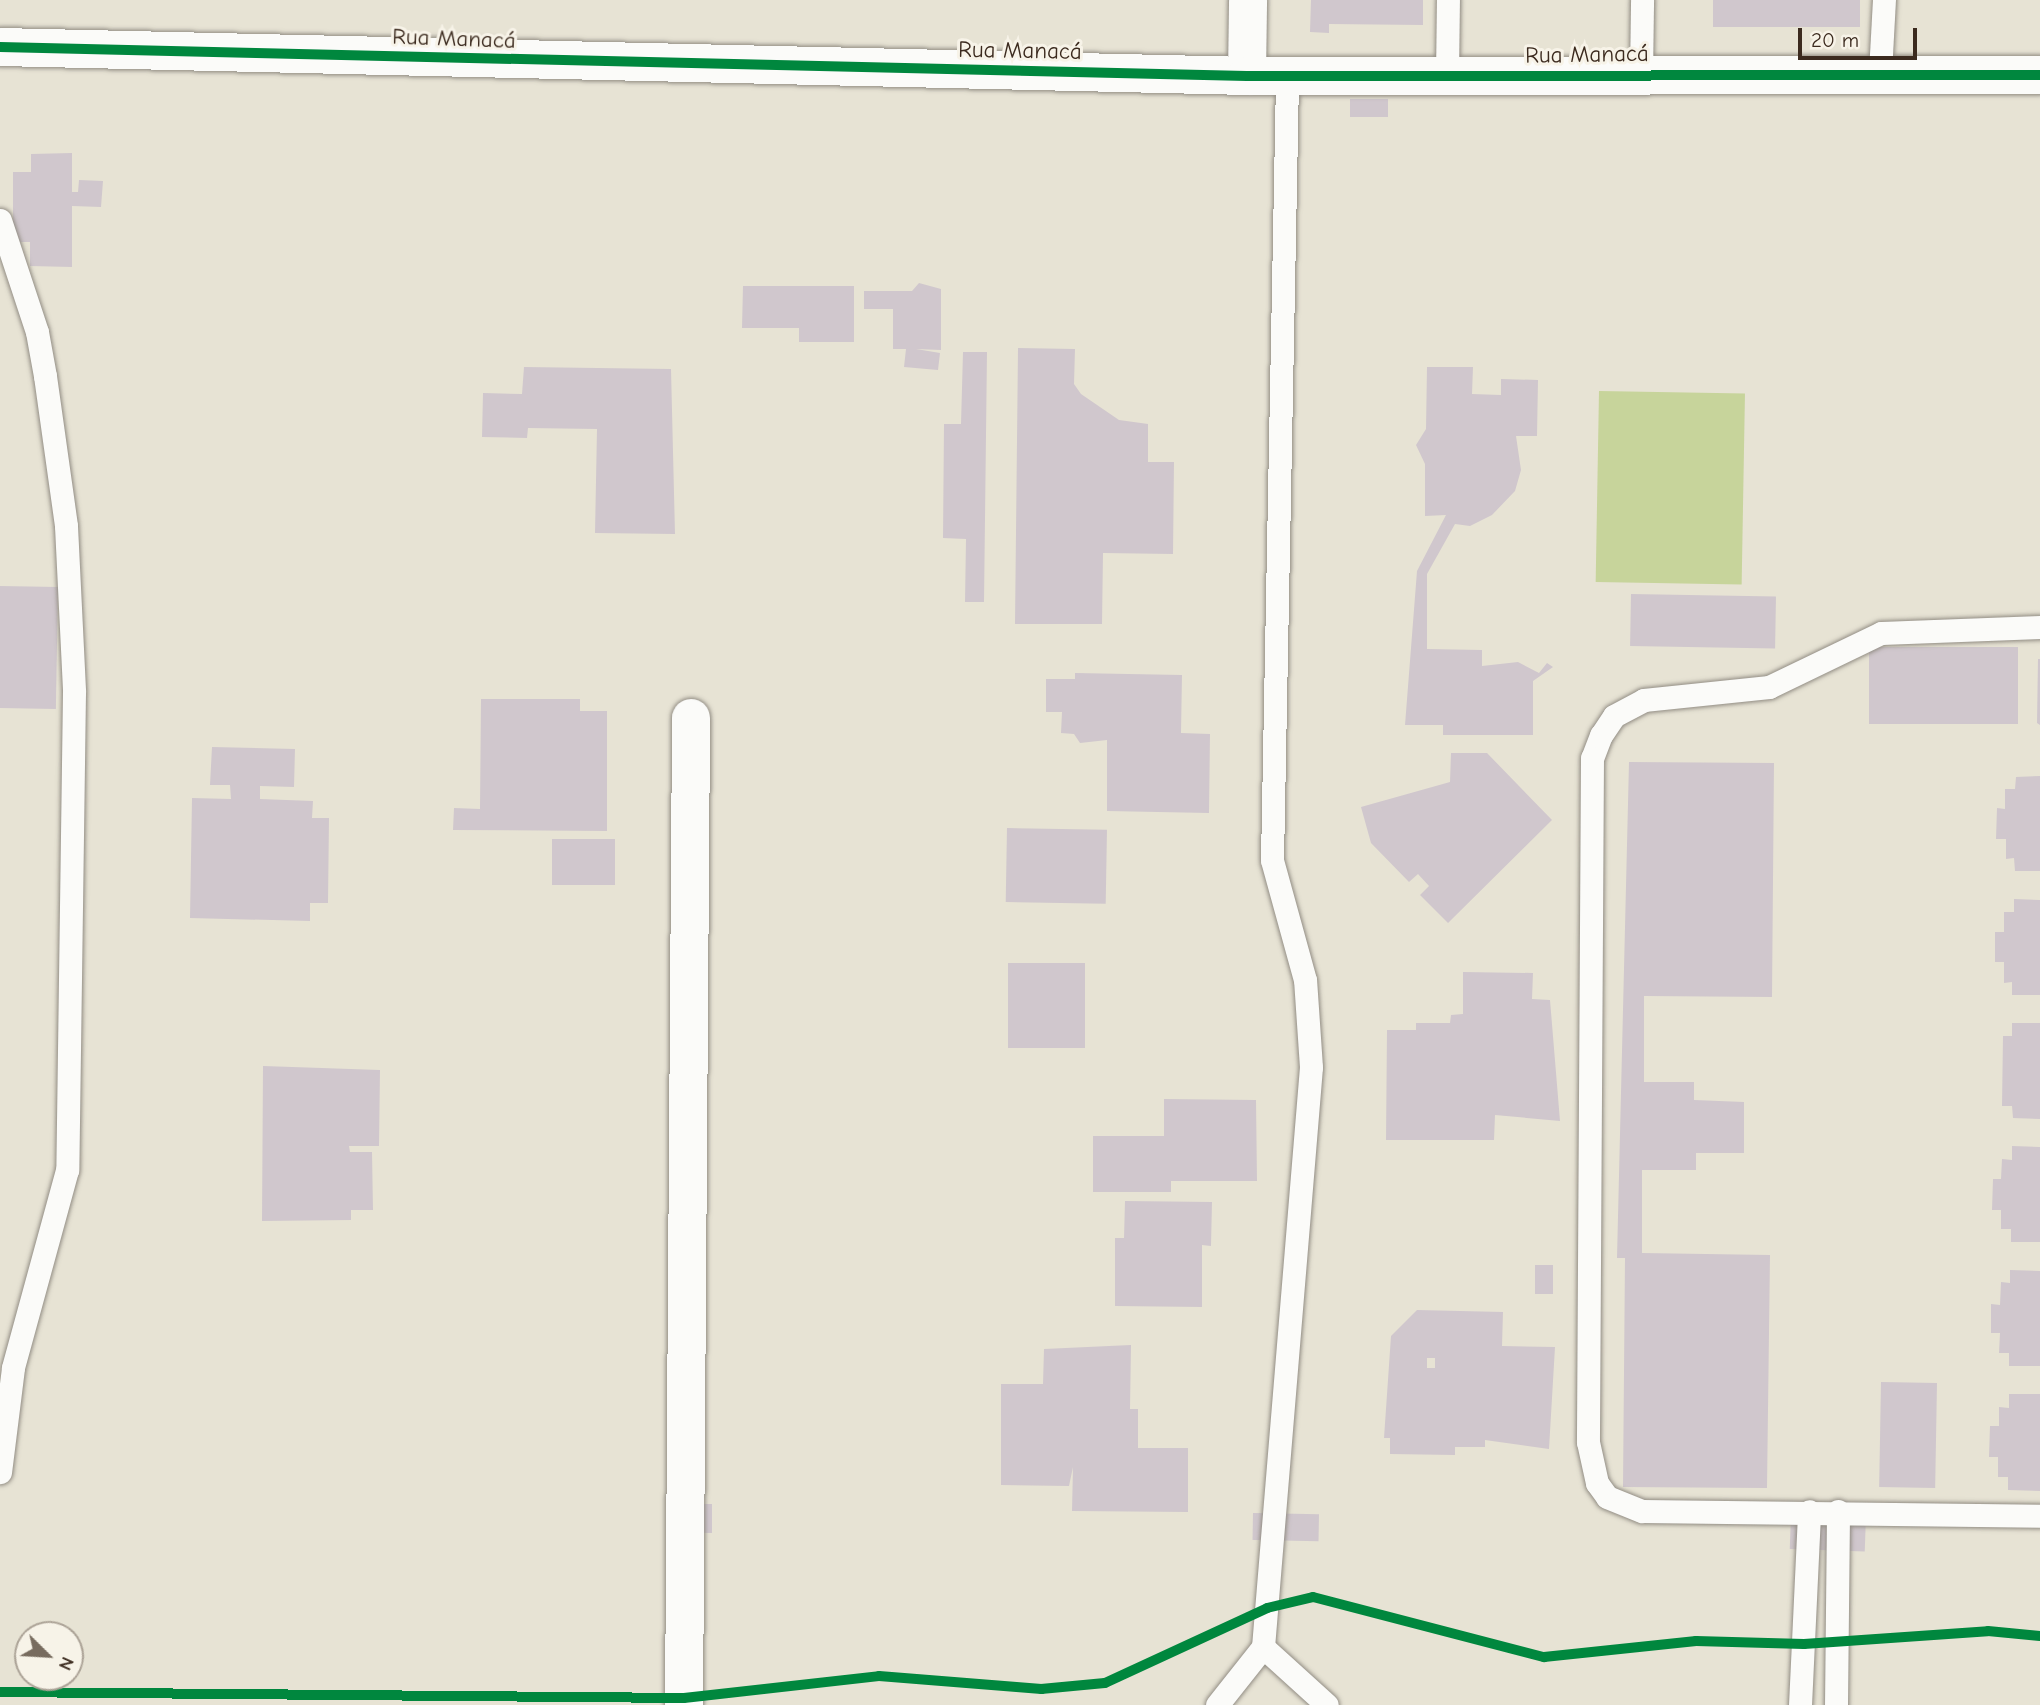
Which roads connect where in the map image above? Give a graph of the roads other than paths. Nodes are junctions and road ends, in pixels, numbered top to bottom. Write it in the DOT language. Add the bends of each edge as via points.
graph roads {
  1 [pos="1248,0"];
  2 [pos="1448,0"];
  3 [pos="1642,0"];
  4 [pos="1884,0"];
  5 [pos="0,47"];
  6 [pos="1880,73"];
  7 [pos="2035,73"];
  8 [pos="1247,76"];
  9 [pos="1287,76"];
  10 [pos="1641,76"];
  11 [pos="1447,77"];
  12 [pos="0,220"];
  13 [pos="2040,627"];
  14 [pos="691,718"];
  15 [pos="0,1472"];
  16 [pos="1808,1511"];
  17 [pos="1838,1511"];
  18 [pos="2040,1516"];
  19 [pos="1263,1647"];
  20 [pos="684,1705"];
  21 [pos="1217,1705"];
  22 [pos="1327,1705"];
  23 [pos="1800,1705"];
  24 [pos="1836,1705"];
  1 -- 8 [label="street"];
  2 -- 11 [label="lane"];
  3 -- 10 [label="lane"];
  4 -- 6 [label="lane"];
  5 -- 8 [label="street, Rua Manacá"];
  6 -- 7 [label="street, Rua Manacá"];
  6 -- 10 [label="street, Rua Manacá"];
  8 -- 9 [label="street, Rua Manacá"];
  9 -- 11 [label="street, Rua Manacá"];
  9 -- 19 [label="lane" via="1272,860 1305,980 1311,1067"];
  10 -- 11 [label="street, Rua Manacá"];
  12 -- 15 [label="lane" via="37,332 45,376 66,526 74,692 67,1170 16,1356"];
  13 -- 16 [label="lane" via="1881,632 1769,687 1644,700 1614,716 1592,758 1588,1442 1597,1483 1607,1497 1642,1511"];
  14 -- 20 [label="street"];
  16 -- 17 [label="lane"];
  16 -- 23 [label="lane"];
  17 -- 18 [label="lane"];
  17 -- 24 [label="lane"];
  19 -- 21 [label="lane"];
  19 -- 22 [label="lane"];
}
